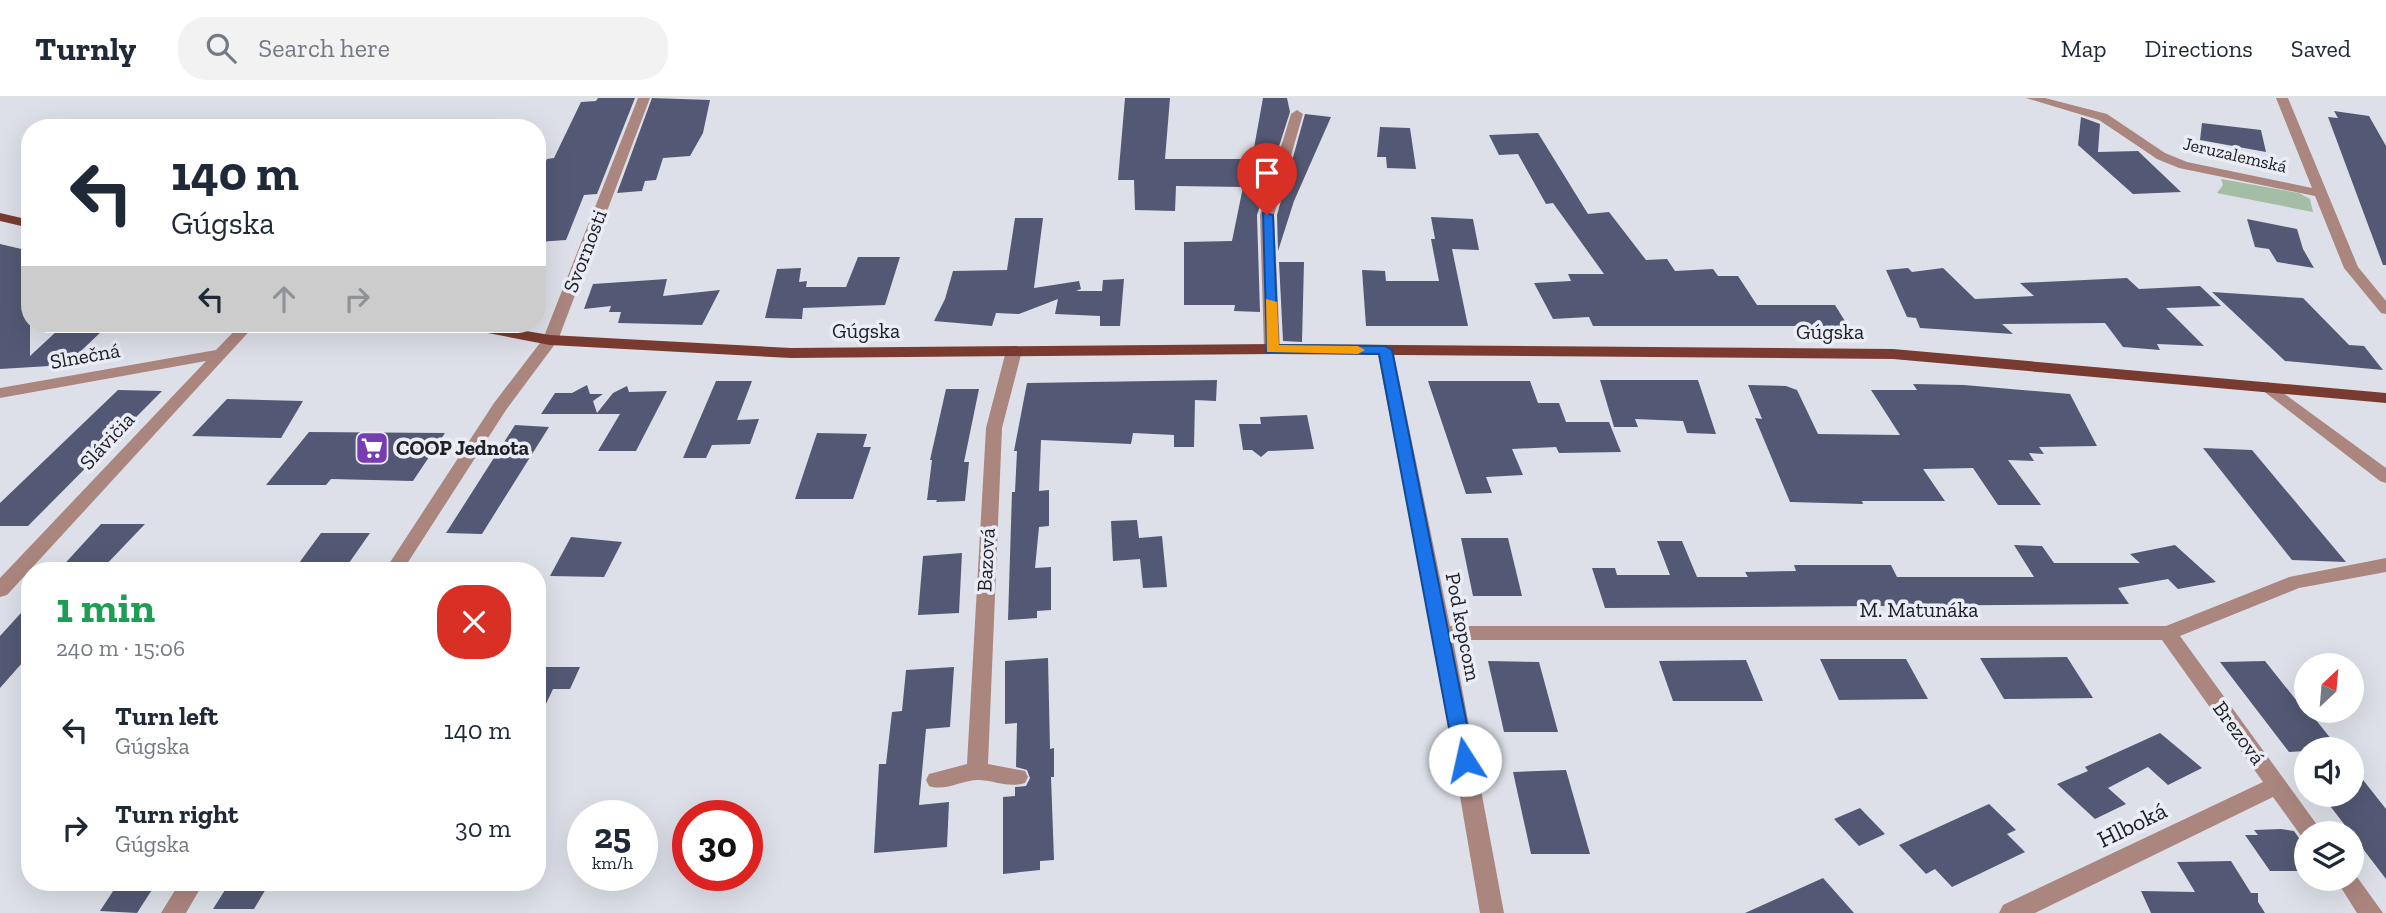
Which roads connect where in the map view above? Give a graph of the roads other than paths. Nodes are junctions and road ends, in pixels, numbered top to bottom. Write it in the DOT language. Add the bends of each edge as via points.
graph roads {
  1 [pos="644,98"];
  2 [pos="2032,98"];
  3 [pos="2281,98"];
  4 [pos="1297,114"];
  5 [pos="2318,193"];
  6 [pos="0,217"];
  7 [pos="21,222"];
  8 [pos="2386,310"];
  9 [pos="240,333"];
  10 [pos="512,333"];
  11 [pos="550,340"];
  12 [pos="1272,349"];
  13 [pos="1385,350"];
  14 [pos="1014,351"];
  15 [pos="219,354"];
  16 [pos="2268,387"];
  17 [pos="18,390"];
  18 [pos="0,393"];
  19 [pos="2386,398"];
  20 [pos="0,407"];
  21 [pos="2386,477"];
  22 [pos="26,562"];
  23 [pos="399,562"];
  24 [pos="2386,565"];
  25 [pos="21,567"];
  26 [pos="0,590"];
  27 [pos="1442,633"];
  28 [pos="2167,633"];
  29 [pos="977,771"];
  30 [pos="1017,777"];
  31 [pos="937,780"];
  32 [pos="2277,785"];
  33 [pos="2303,821"];
  34 [pos="187,891"];
  35 [pos="2355,891"];
  36 [pos="173,913"];
  37 [pos="1492,913"];
  38 [pos="2011,913"];
  39 [pos="2371,913"];
  1 -- 11 [label="street, Svornosti"];
  2 -- 5 [label="street, Jeruzalemská" via="2103,117 2161,156 2183,165"];
  3 -- 5 [label="street, Jeruzalemská"];
  4 -- 12 [label="street" via="1267,215"];
  5 -- 8 [label="street, Jeruzalemská" via="2351,268"];
  6 -- 7 [label="main road"];
  9 -- 15 [label="street, Slávičia"];
  10 -- 11 [label="main road, Gúgska"];
  11 -- 14 [label="main road, Gúgska" via="791,353"];
  11 -- 23 [label="street, Svornosti" via="500,407"];
  12 -- 13 [label="main road, Gúgska"];
  12 -- 14 [label="main road, Gúgska"];
  13 -- 16 [label="main road, Gúgska" via="1893,354"];
  13 -- 27 [label="street, Pod kopcom"];
  14 -- 29 [label="street, Bazová" via="994,428"];
  15 -- 17 [label="street, Slnečná"];
  15 -- 22 [label="street, Slávičia"];
  16 -- 19 [label="main road, Gúgska"];
  16 -- 21 [label="street"];
  17 -- 18 [label="street, Slnečná"];
  17 -- 20 [label="street"];
  24 -- 28 [label="street, M. Matunáka" via="2296,582"];
  25 -- 26 [label="street, Slávičia"];
  27 -- 28 [label="street, M. Matunáka"];
  27 -- 37 [label="street, Pod kopcom"];
  28 -- 32 [label="street, Brezová"];
  29 -- 30 [label="street"];
  29 -- 31 [label="street"];
  32 -- 33 [label="street, Brezová"];
  32 -- 38 [label="street, Hlboká"];
  34 -- 36 [label="street"];
  35 -- 39 [label="street"];
}
